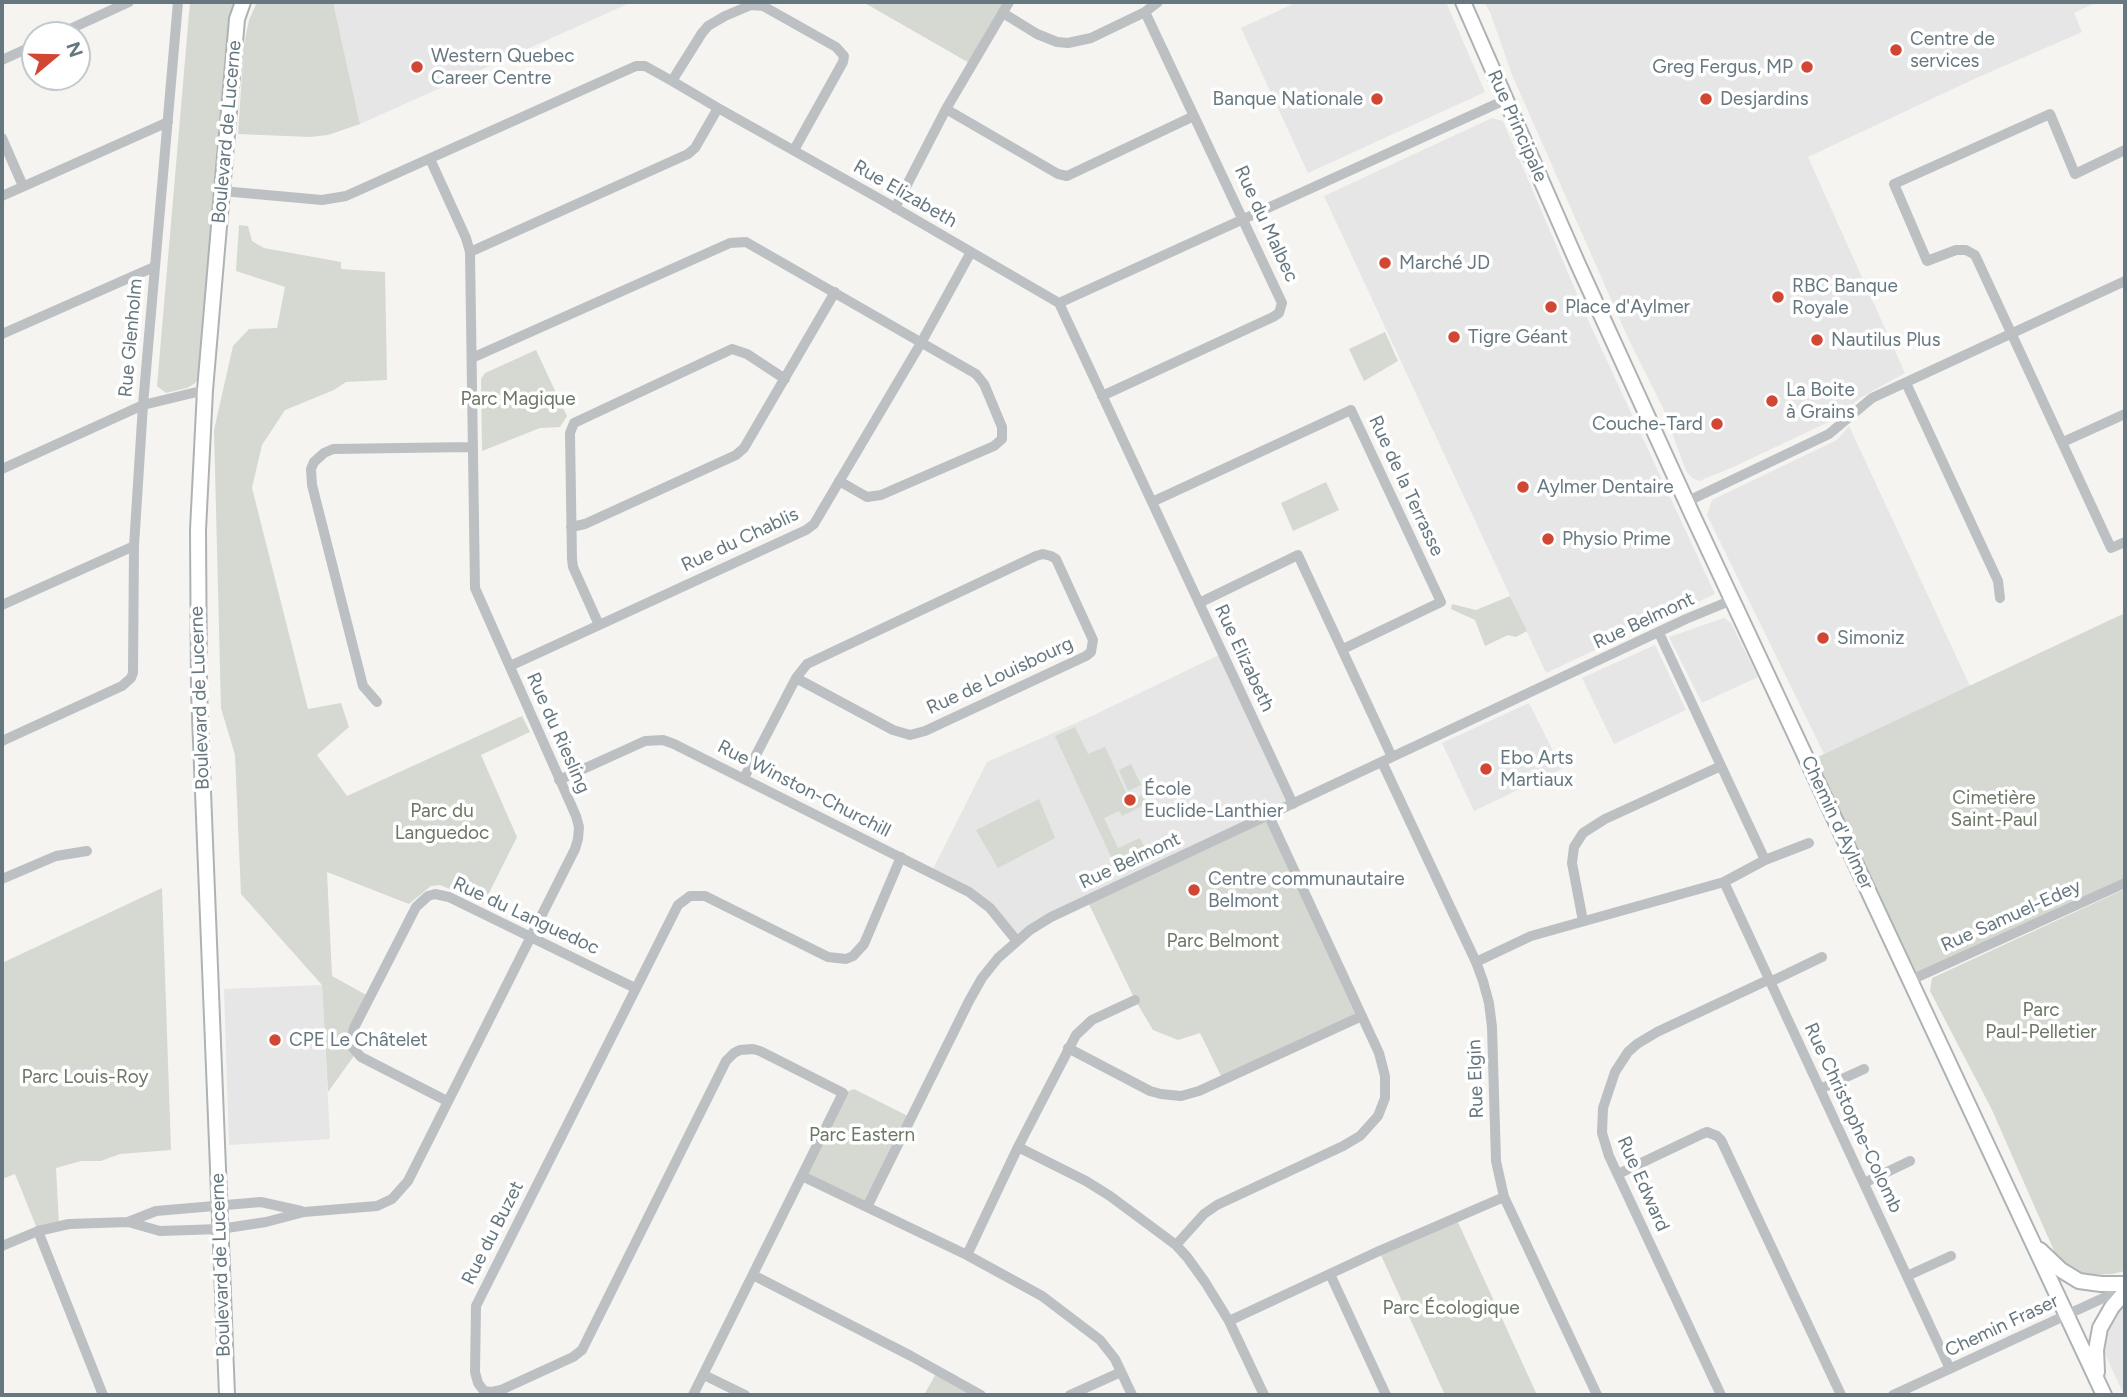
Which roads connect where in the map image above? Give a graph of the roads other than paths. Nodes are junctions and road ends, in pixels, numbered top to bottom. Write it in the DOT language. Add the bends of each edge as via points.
graph roads {
  1 [pos="129,2"];
  2 [pos="178,2"];
  3 [pos="241,2"];
  4 [pos="1009,2"];
  5 [pos="1158,2"];
  6 [pos="1463,2"];
  7 [pos="1003,12"];
  8 [pos="1145,12"];
  9 [pos="88,21"];
  10 [pos="21,51"];
  11 [pos="2,60"];
  12 [pos="672,81"];
  13 [pos="1506,100"];
  14 [pos="718,108"];
  15 [pos="946,109"];
  16 [pos="1194,116"];
  17 [pos="168,122"];
  18 [pos="2,138"];
  19 [pos="794,150"];
  20 [pos="2125,150"];
  21 [pos="430,159"];
  22 [pos="23,186"];
  23 [pos="222,191"];
  24 [pos="2,196"];
  25 [pos="895,208"];
  26 [pos="1244,219"];
  27 [pos="1572,250"];
  28 [pos="470,252"];
  29 [pos="971,252"];
  30 [pos="155,267"];
  31 [pos="2125,282"];
  32 [pos="835,292"];
  33 [pos="1059,303"];
  34 [pos="2013,333"];
  35 [pos="2,334"];
  36 [pos="921,343"];
  37 [pos="472,358"];
  38 [pos="785,379"];
  39 [pos="1906,383"];
  40 [pos="205,390"];
  41 [pos="1102,396"];
  42 [pos="143,405"];
  43 [pos="2125,414"];
  44 [pos="2063,442"];
  45 [pos="471,447"];
  46 [pos="2,469"];
  47 [pos="839,481"];
  48 [pos="1152,502"];
  49 [pos="1686,502"];
  50 [pos="571,527"];
  51 [pos="2125,542"];
  52 [pos="134,546"];
  53 [pos="2000,598"];
  54 [pos="1732,600"];
  55 [pos="1199,603"];
  56 [pos="2,606"];
  57 [pos="599,625"];
  58 [pos="1659,633"];
  59 [pos="1343,649"];
  60 [pos="510,666"];
  61 [pos="796,678"];
  62 [pos="377,702"];
  63 [pos="2,741"];
  64 [pos="1387,760"];
  65 [pos="1721,766"];
  66 [pos="744,778"];
  67 [pos="559,780"];
  68 [pos="1293,804"];
  69 [pos="1269,816"];
  70 [pos="1809,843"];
  71 [pos="87,851"];
  72 [pos="901,857"];
  73 [pos="1765,860"];
  74 [pos="2,878"];
  75 [pos="1724,882"];
  76 [pos="2125,883"];
  77 [pos="1583,921"];
  78 [pos="530,936"];
  79 [pos="1016,940"];
  80 [pos="1822,957"];
  81 [pos="1476,962"];
  82 [pos="1911,980"];
  83 [pos="1769,981"];
  84 [pos="635,988"];
  85 [pos="1135,1000"];
  86 [pos="1362,1016"];
  87 [pos="1068,1048"];
  88 [pos="1864,1069"];
  89 [pos="1820,1089"];
  90 [pos="447,1101"];
  91 [pos="1018,1147"];
  92 [pos="1910,1161"];
  93 [pos="1618,1174"];
  94 [pos="802,1176"];
  95 [pos="1864,1183"];
  96 [pos="1504,1197"];
  97 [pos="219,1207"];
  98 [pos="867,1207"];
  99 [pos="304,1212"];
  100 [pos="128,1222"];
  101 [pos="220,1229"];
  102 [pos="38,1231"];
  103 [pos="2031,1240"];
  104 [pos="1176,1245"];
  105 [pos="2,1246"];
  106 [pos="967,1255"];
  107 [pos="1951,1256"];
  108 [pos="1330,1274"];
  109 [pos="753,1275"];
  110 [pos="1907,1276"];
  111 [pos="2125,1288"];
  112 [pos="2067,1315"];
  113 [pos="1229,1321"];
  114 [pos="1950,1369"];
  115 [pos="1121,1372"];
  116 [pos="704,1375"];
  117 [pos="2102,1390"];
  118 [pos="103,1395"];
  119 [pos="227,1395"];
  120 [pos="693,1395"];
  121 [pos="744,1395"];
  122 [pos="981,1395"];
  123 [pos="1070,1395"];
  124 [pos="1132,1395"];
  125 [pos="1264,1395"];
  126 [pos="1386,1395"];
  127 [pos="1597,1395"];
  128 [pos="1721,1395"];
  129 [pos="1841,1395"];
  130 [pos="1893,1395"];
  1 -- 9 [label="street"];
  2 -- 17 [label="street, Rue Glenholm"];
  3 -- 23 [label="main road, Boulevard de Lucerne"];
  4 -- 7 [label="street"];
  5 -- 8 [label="street"];
  6 -- 13 [label="main road, Rue Principale"];
  7 -- 8 [label="street" via="1037,34 1068,43 1091,38"];
  7 -- 15 [label="street"];
  8 -- 16 [label="street, Rue du Malbec"];
  10 -- 11 [label="street"];
  12 -- 14 [label="street, Rue Elizabeth"];
  12 -- 19 [label="street" via="708,26 751,5 764,6 844,56"];
  12 -- 21 [label="street, Rue Elizabeth" via="636,66"];
  13 -- 26 [label="street"];
  13 -- 27 [label="main road, Rue Principale"];
  14 -- 19 [label="street, Rue Elizabeth"];
  14 -- 28 [label="street" via="688,154"];
  15 -- 16 [label="street" via="1067,176"];
  15 -- 25 [label="street"];
  16 -- 26 [label="street, Rue du Malbec"];
  17 -- 22 [label="street"];
  17 -- 30 [label="street, Rue Glenholm"];
  18 -- 22 [label="street"];
  19 -- 25 [label="street, Rue Elizabeth"];
  20 -- 34 [label="street" via="2075,174 2050,114 1894,184 1927,261 1956,250 1975,255"];
  21 -- 23 [label="street, Rue Elizabeth" via="334,199"];
  21 -- 28 [label="street, Rue du Riesling"];
  22 -- 24 [label="street"];
  23 -- 40 [label="main road, Boulevard de Lucerne"];
  25 -- 29 [label="street, Rue Elizabeth"];
  26 -- 33 [label="street"];
  26 -- 41 [label="street, Rue du Malbec" via="1281,297 1279,313"];
  27 -- 49 [label="main road, Chemin d'Aylmer"];
  28 -- 37 [label="street, Rue du Riesling"];
  29 -- 33 [label="street, Rue Elizabeth"];
  29 -- 36 [label="street, Rue du Chablis"];
  30 -- 35 [label="street"];
  30 -- 42 [label="street, Rue Glenholm"];
  31 -- 34 [label="street"];
  32 -- 36 [label="street"];
  32 -- 37 [label="street" via="738,241"];
  32 -- 38 [label="street"];
  33 -- 41 [label="street, Rue Elizabeth"];
  34 -- 39 [label="street"];
  34 -- 44 [label="street"];
  36 -- 47 [label="street, Rue du Chablis"];
  36 -- 47 [label="street" via="976,373 1003,427 1002,439 874,498"];
  37 -- 45 [label="street, Rue du Riesling"];
  38 -- 50 [label="street" via="751,439 736,455"];
  38 -- 50 [label="street" via="732,349 578,419 570,433"];
  39 -- 49 [label="street" via="1872,398 1829,434"];
  39 -- 53 [label="street" via="1998,581"];
  40 -- 42 [label="street"];
  40 -- 97 [label="main road, Boulevard de Lucerne" via="198,505 199,663"];
  41 -- 48 [label="street, Rue Elizabeth"];
  42 -- 46 [label="street"];
  42 -- 52 [label="street, Rue Glenholm"];
  43 -- 44 [label="street"];
  44 -- 51 [label="street" via="2111,548"];
  45 -- 60 [label="street, Rue du Riesling" via="474,588"];
  45 -- 62 [label="street" via="333,449 318,457 311,469 363,686"];
  47 -- 57 [label="street, Rue du Chablis" via="806,530"];
  48 -- 55 [label="street, Rue Elizabeth"];
  48 -- 59 [label="street, Rue de la Terrasse" via="1351,410 1441,602"];
  49 -- 54 [label="main road, Chemin d'Aylmer"];
  50 -- 57 [label="street" via="573,567"];
  52 -- 56 [label="street"];
  52 -- 63 [label="street, Rue Glenholm" via="131,678"];
  54 -- 58 [label="street, Rue Belmont"];
  54 -- 82 [label="main road, Chemin d'Aylmer"];
  55 -- 59 [label="street, Rue Elgin" via="1298,555"];
  55 -- 68 [label="street, Rue Elizabeth"];
  57 -- 60 [label="street, Rue du Chablis"];
  58 -- 64 [label="street, Rue Belmont"];
  58 -- 65 [label="street"];
  59 -- 64 [label="street, Rue Elgin"];
  60 -- 67 [label="street, Rue du Riesling"];
  61 -- 61 [label="street, Rue de Louisbourg" via="814,660 1043,554 1056,559 1093,640 1086,656 910,735"];
  61 -- 66 [label="street, Rue de Louisbourg"];
  64 -- 68 [label="street, Rue Belmont"];
  64 -- 81 [label="street, Rue Elgin"];
  65 -- 73 [label="street"];
  65 -- 77 [label="street" via="1583,833 1574,847 1572,863"];
  66 -- 67 [label="street, Rue Winston-Churchill" via="674,744 653,739"];
  66 -- 72 [label="street, Rue Winston-Churchill"];
  67 -- 78 [label="street, Rue du Riesling" via="576,816 578,839"];
  68 -- 69 [label="street, Rue Belmont"];
  69 -- 79 [label="street, Rue Belmont" via="1051,918"];
  69 -- 86 [label="street"];
  70 -- 73 [label="street"];
  71 -- 74 [label="street" via="55,856"];
  72 -- 79 [label="street, Rue Winston-Churchill" via="981,899"];
  72 -- 84 [label="street, Rue du Buzet" via="864,944 853,956 828,957 712,898 696,895 678,905"];
  73 -- 75 [label="street"];
  75 -- 77 [label="street"];
  75 -- 83 [label="street, Rue Christophe-Colomb"];
  76 -- 82 [label="street, Rue Samuel-Edey"];
  77 -- 81 [label="street" via="1531,936"];
  78 -- 84 [label="street, Rue du Languedoc"];
  78 -- 90 [label="street, Rue du Riesling"];
  78 -- 90 [label="street, Rue du Languedoc" via="449,897 428,896 416,907 365,1007 352,1034 356,1053"];
  79 -- 98 [label="street, Rue Belmont" via="990,967 969,1000"];
  80 -- 83 [label="street, Rue Edward"];
  81 -- 96 [label="street, Rue Elgin" via="1489,1003 1496,1161"];
  82 -- 103 [label="main road, Chemin d'Aylmer"];
  83 -- 89 [label="street, Rue Christophe-Colomb"];
  83 -- 93 [label="street, Rue Edward" via="1647,1037 1628,1052 1610,1084 1602,1121 1605,1144"];
  84 -- 94 [label="street, Rue du Buzet" via="476,1306 475,1372 484,1391 501,1390 582,1350 734,1053 760,1051 843,1093"];
  85 -- 87 [label="street" via="1086,1024"];
  86 -- 87 [label="street" via="1181,1096 1150,1091"];
  86 -- 104 [label="street" via="1380,1053 1385,1076 1385,1098 1373,1123 1352,1142 1217,1205"];
  87 -- 91 [label="street"];
  88 -- 89 [label="street"];
  89 -- 95 [label="street, Rue Christophe-Colomb"];
  90 -- 99 [label="street, Rue du Riesling" via="408,1181 393,1199 368,1208"];
  91 -- 104 [label="street" via="1086,1181"];
  91 -- 106 [label="street"];
  92 -- 95 [label="street"];
  93 -- 128 [label="street, Rue Edward"];
  93 -- 129 [label="street" via="1707,1132 1717,1136"];
  94 -- 98 [label="street"];
  94 -- 109 [label="street"];
  95 -- 110 [label="street, Rue Christophe-Colomb"];
  96 -- 108 [label="street"];
  96 -- 127 [label="street, Rue Elgin"];
  97 -- 99 [label="street, Rue du Riesling" via="261,1202"];
  97 -- 100 [label="street, Rue du Riesling" via="156,1211"];
  97 -- 101 [label="main road, Boulevard de Lucerne"];
  98 -- 106 [label="street"];
  99 -- 101 [label="street, Rue du Riesling"];
  100 -- 101 [label="street, Rue du Riesling" via="160,1231"];
  100 -- 102 [label="street" via="69,1224"];
  101 -- 119 [label="main road, Boulevard de Lucerne"];
  102 -- 105 [label="street"];
  102 -- 118 [label="street"];
  103 -- 111 [label="main road" via="2070,1277"];
  103 -- 112 [label="main road, Chemin d'Aylmer"];
  104 -- 113 [label="street"];
  106 -- 115 [label="street" via="1042,1296 1091,1332"];
  107 -- 110 [label="street"];
  108 -- 113 [label="street"];
  108 -- 126 [label="street"];
  109 -- 116 [label="street"];
  109 -- 122 [label="street"];
  110 -- 114 [label="street, Rue Christophe-Colomb"];
  111 -- 112 [label="street, Chemin Fraser"];
  111 -- 117 [label="main road" via="2097,1338"];
  112 -- 114 [label="street, Chemin Fraser"];
  112 -- 117 [label="main road, Chemin d'Aylmer"];
  113 -- 125 [label="street"];
  114 -- 130 [label="street, Chemin Fraser"];
  115 -- 123 [label="street"];
  115 -- 124 [label="street"];
  116 -- 120 [label="street"];
  116 -- 121 [label="street"];
}
